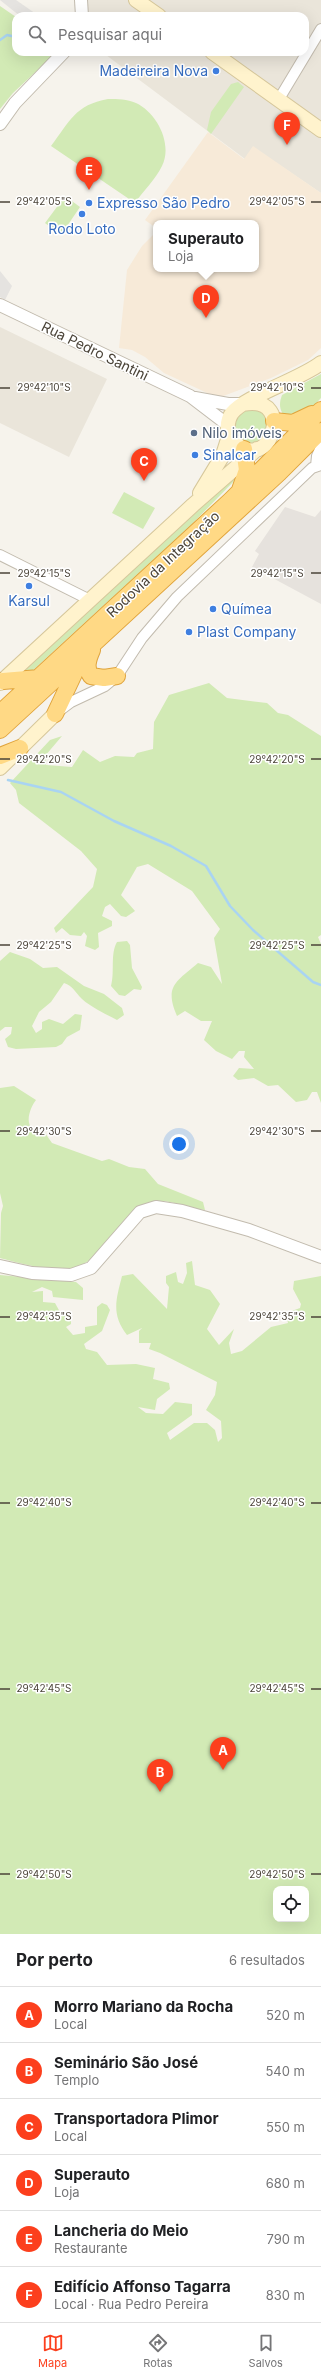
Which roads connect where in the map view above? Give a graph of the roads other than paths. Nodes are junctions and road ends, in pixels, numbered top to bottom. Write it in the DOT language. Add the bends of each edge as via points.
graph roads {
  1 [pos="81,0"];
  2 [pos="136,0"];
  3 [pos="82,12"];
  4 [pos="153,12"];
  5 [pos="321,29"];
  6 [pos="309,49"];
  7 [pos="60,56"];
  8 [pos="218,56"];
  9 [pos="305,56"];
  10 [pos="279,99"];
  11 [pos="0,124"];
  12 [pos="321,130"];
  13 [pos="0,305"];
  14 [pos="321,363"];
  15 [pos="285,384"];
  16 [pos="190,396"];
  17 [pos="243,404"];
  18 [pos="321,410"];
  19 [pos="272,416"];
  20 [pos="228,430"];
  21 [pos="321,431"];
  22 [pos="321,447"];
  23 [pos="248,453"];
  24 [pos="319,466"];
  25 [pos="239,493"];
  26 [pos="193,505"];
  27 [pos="0,555"];
  28 [pos="90,600"];
  29 [pos="88,649"];
  30 [pos="117,676"];
  31 [pos="39,678"];
  32 [pos="1,682"];
  33 [pos="0,713"];
  34 [pos="55,714"];
  35 [pos="0,730"];
  36 [pos="20,748"];
  37 [pos="0,756"];
  38 [pos="0,768"];
  39 [pos="321,1257"];
  40 [pos="0,1266"];
  1 -- 3 [label="street"];
  2 -- 4 [label="main road"];
  5 -- 6 [label="street"];
  7 -- 11 [label="street" via="15,103"];
  8 -- 10 [label="main road"];
  9 -- 10 [label="street"];
  10 -- 12 [label="main road"];
  13 -- 16 [label="street, Rua Pedro Santini"];
  14 -- 15 [label="main road"];
  15 -- 17 [label="main road"];
  15 -- 19 [label="main road" via="273,395"];
  16 -- 17 [label="street, Rua Pedro Santini" via="228,404"];
  16 -- 20 [label="street, Rua Pedro Santini"];
  17 -- 19 [label="main road" via="257,404"];
  17 -- 20 [label="main road" via="232,412"];
  18 -- 19 [label="highway" via="293,423"];
  18 -- 25 [label="highway, Rodovia da Integração"];
  19 -- 23 [label="main road" via="273,435 264,446"];
  20 -- 23 [label="main road"];
  20 -- 26 [label="main road" via="223,455"];
  21 -- 29 [label="highway, Rodovia da Integração"];
  22 -- 24 [label="street" via="317,456"];
  23 -- 25 [label="highway" via="246,478"];
  23 -- 26 [label="main road"];
  24 -- 30 [label="street" via="177,597 142,638"];
  25 -- 31 [label="highway, Rodovia da Integração"];
  26 -- 28 [label="main road"];
  27 -- 28 [label="street"];
  28 -- 32 [label="main road"];
  29 -- 30 [label="highway" via="88,672 95,678"];
  29 -- 34 [label="highway"];
  29 -- 35 [label="highway, Rodovia da Integração"];
  30 -- 34 [label="street" via="105,686 71,702"];
  31 -- 32 [label="highway"];
  31 -- 33 [label="highway, Rodovia da Integração"];
  34 -- 36 [label="main road"];
  36 -- 37 [label="highway"];
  36 -- 38 [label="main road"];
  39 -- 40 [label="street" via="249,1230 182,1211 156,1207 140,1212 91,1268 71,1275 32,1273"];
}
